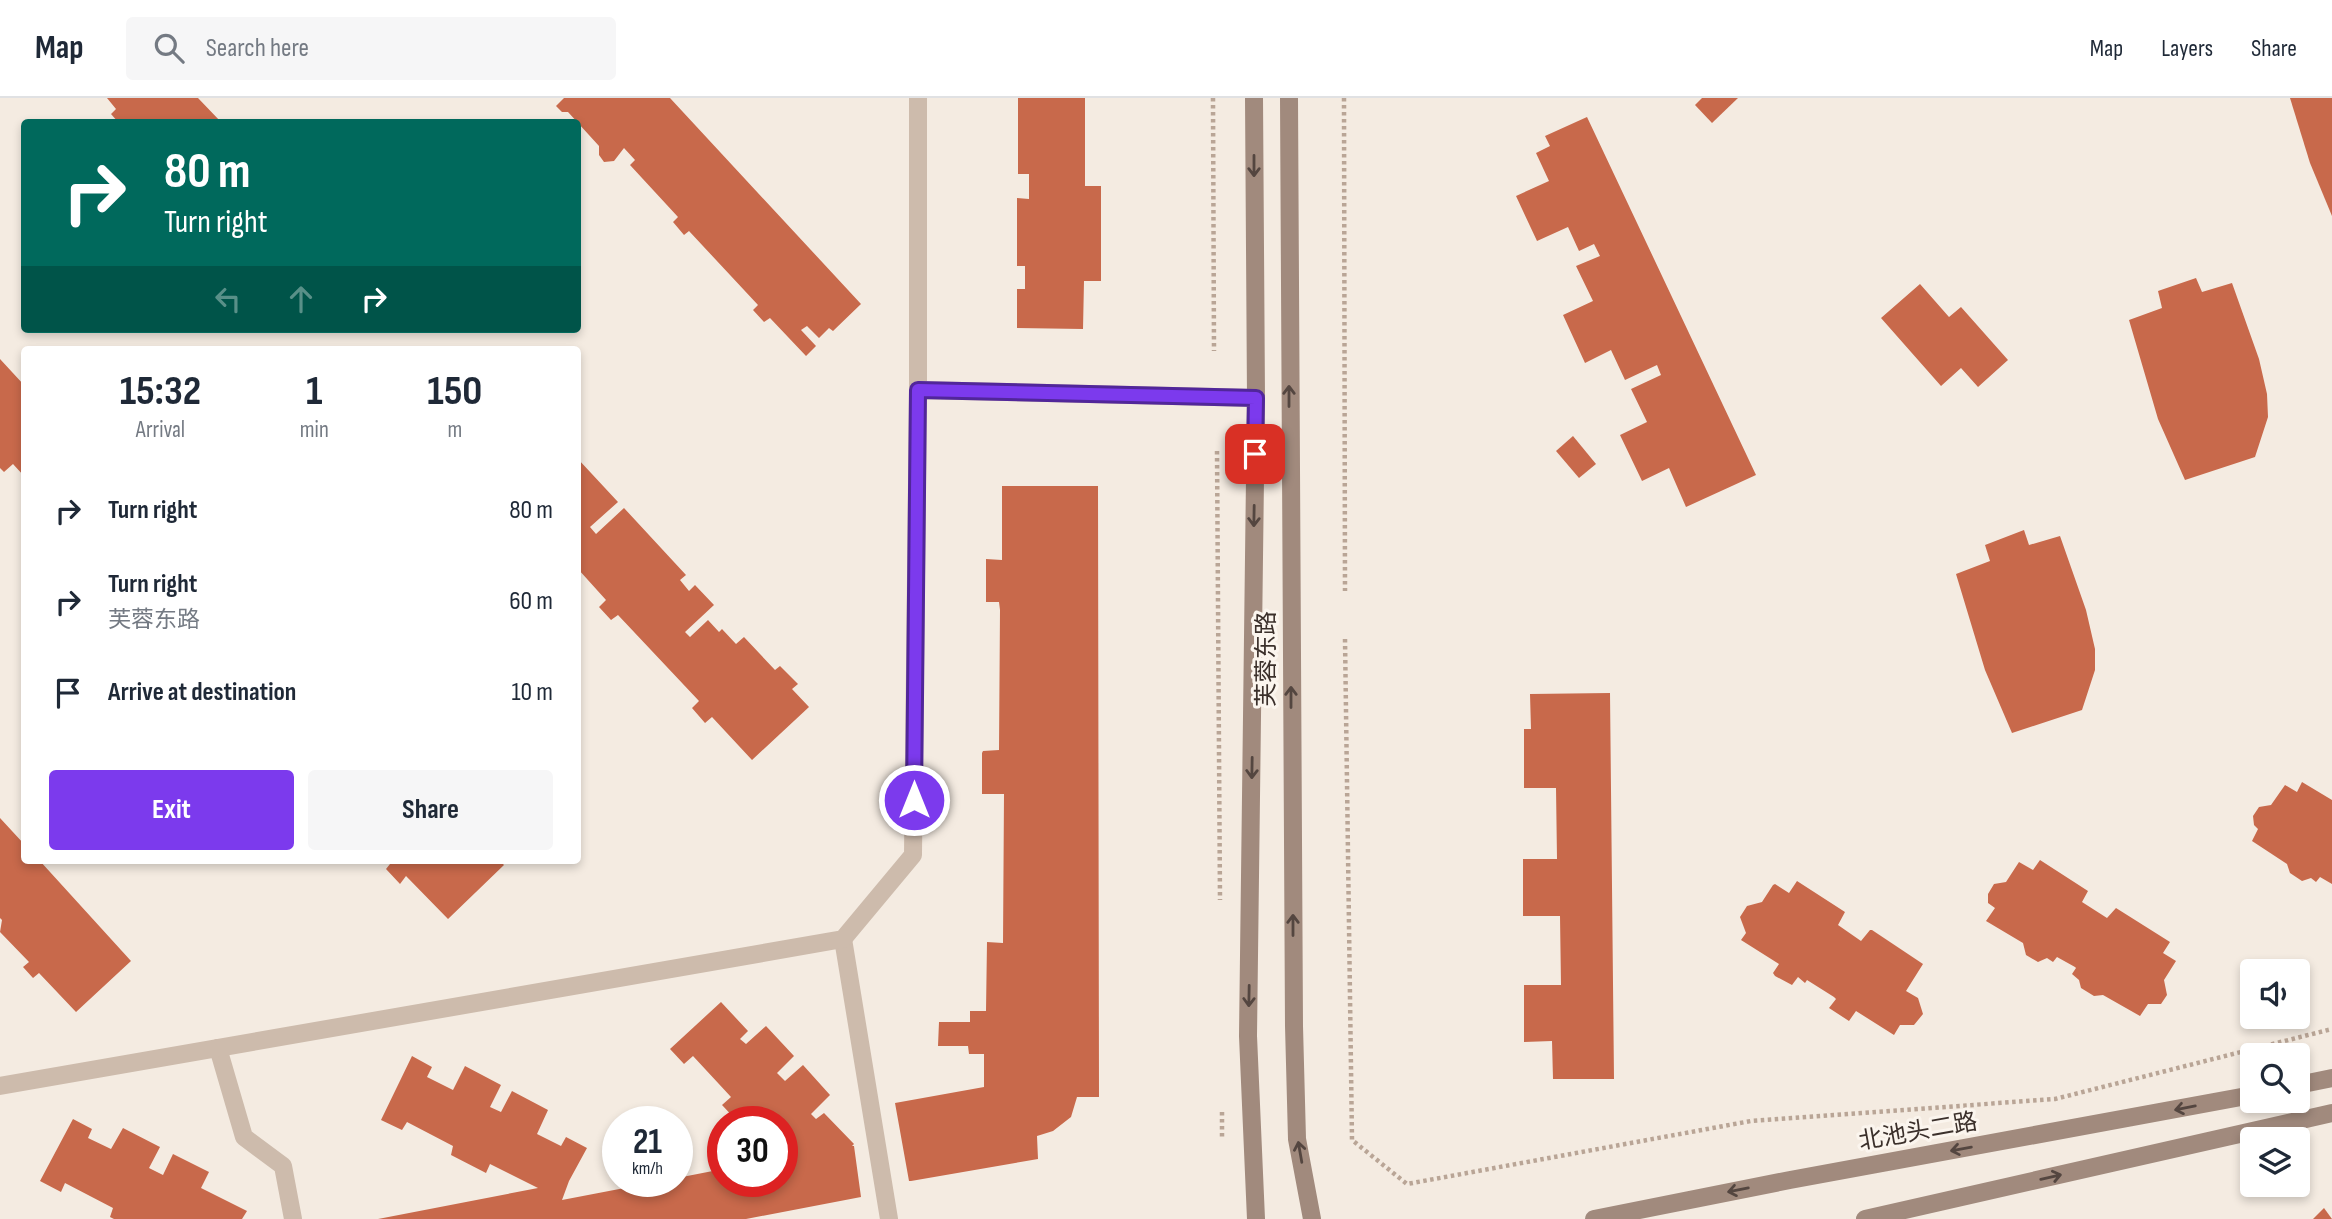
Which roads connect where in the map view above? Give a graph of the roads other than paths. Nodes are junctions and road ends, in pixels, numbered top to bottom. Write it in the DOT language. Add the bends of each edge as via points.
graph roads {
  1 [pos="918,98"];
  2 [pos="1254,98"];
  3 [pos="1289,98"];
  4 [pos="918,390"];
  5 [pos="1256,398"];
  6 [pos="843,939"];
  7 [pos="218,1048"];
  8 [pos="2332,1078"];
  9 [pos="2310,1083"];
  10 [pos="0,1086"];
  11 [pos="2240,1097"];
  12 [pos="2332,1113"];
  13 [pos="293,1219"];
  14 [pos="889,1219"];
  15 [pos="1256,1219"];
  16 [pos="1312,1219"];
  17 [pos="1594,1219"];
  18 [pos="1865,1219"];
  1 -- 4 [label="street"];
  2 -- 5 [label="main road, 芙蓉东路, one-way"];
  16 -- 3 [label="main road, 芙蓉东路, one-way" via="1297,1139 1294,1026"];
  4 -- 5 [label="street"];
  4 -- 6 [label="street" via="913,855"];
  5 -- 15 [label="main road, 芙蓉东路, one-way" via="1248,1037"];
  6 -- 7 [label="street"];
  6 -- 14 [label="street"];
  7 -- 10 [label="street"];
  7 -- 13 [label="street" via="244,1137 283,1167"];
  8 -- 9 [label="main road"];
  11 -- 17 [label="main road, 北池头二路, one-way"];
  18 -- 12 [label="main road, one-way"];
}
